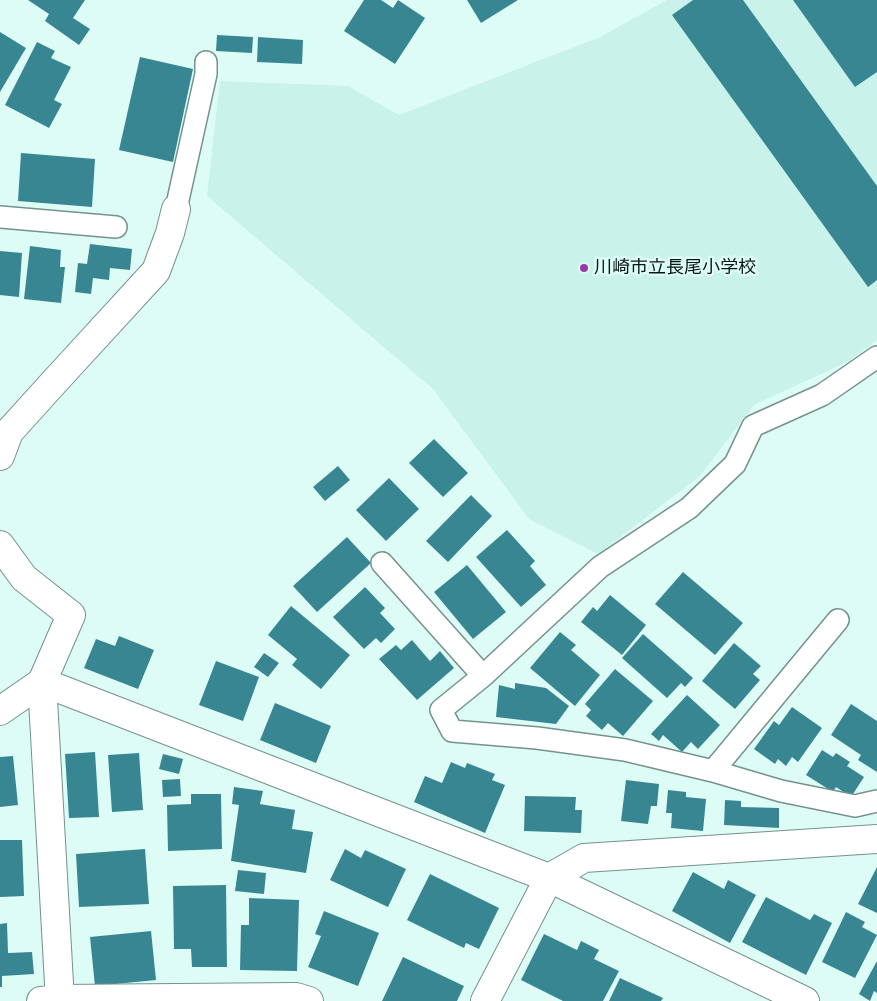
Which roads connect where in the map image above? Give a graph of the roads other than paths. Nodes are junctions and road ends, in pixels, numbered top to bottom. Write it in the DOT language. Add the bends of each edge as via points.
graph roads {
  1 [pos="206,62"];
  2 [pos="176,209"];
  3 [pos="0,217"];
  4 [pos="116,227"];
  5 [pos="877,357"];
  6 [pos="0,456"];
  7 [pos="0,545"];
  8 [pos="382,564"];
  9 [pos="838,620"];
  10 [pos="483,676"];
  11 [pos="42,682"];
  12 [pos="0,711"];
  13 [pos="713,771"];
  14 [pos="877,801"];
  15 [pos="877,838"];
  16 [pos="549,878"];
  17 [pos="53,1000"];
  18 [pos="309,1001"];
  19 [pos="485,1001"];
  20 [pos="806,1001"];
  1 -- 2 [label="lane"];
  2 -- 6 [label="street" via="156,271 9,432"];
  3 -- 4 [label="lane"];
  5 -- 10 [label="lane" via="822,395 753,426 735,464 689,508 600,567"];
  7 -- 11 [label="street" via="24,578 71,615"];
  8 -- 10 [label="lane"];
  9 -- 13 [label="lane"];
  10 -- 13 [label="lane" via="441,710 452,731 625,750"];
  11 -- 12 [label="street"];
  11 -- 16 [label="street"];
  11 -- 17 [label="street"];
  13 -- 14 [label="lane" via="781,791 855,806"];
  15 -- 16 [label="street" via="584,858"];
  16 -- 19 [label="street"];
  16 -- 20 [label="street"];
  17 -- 18 [label="street" via="296,997"];
}
